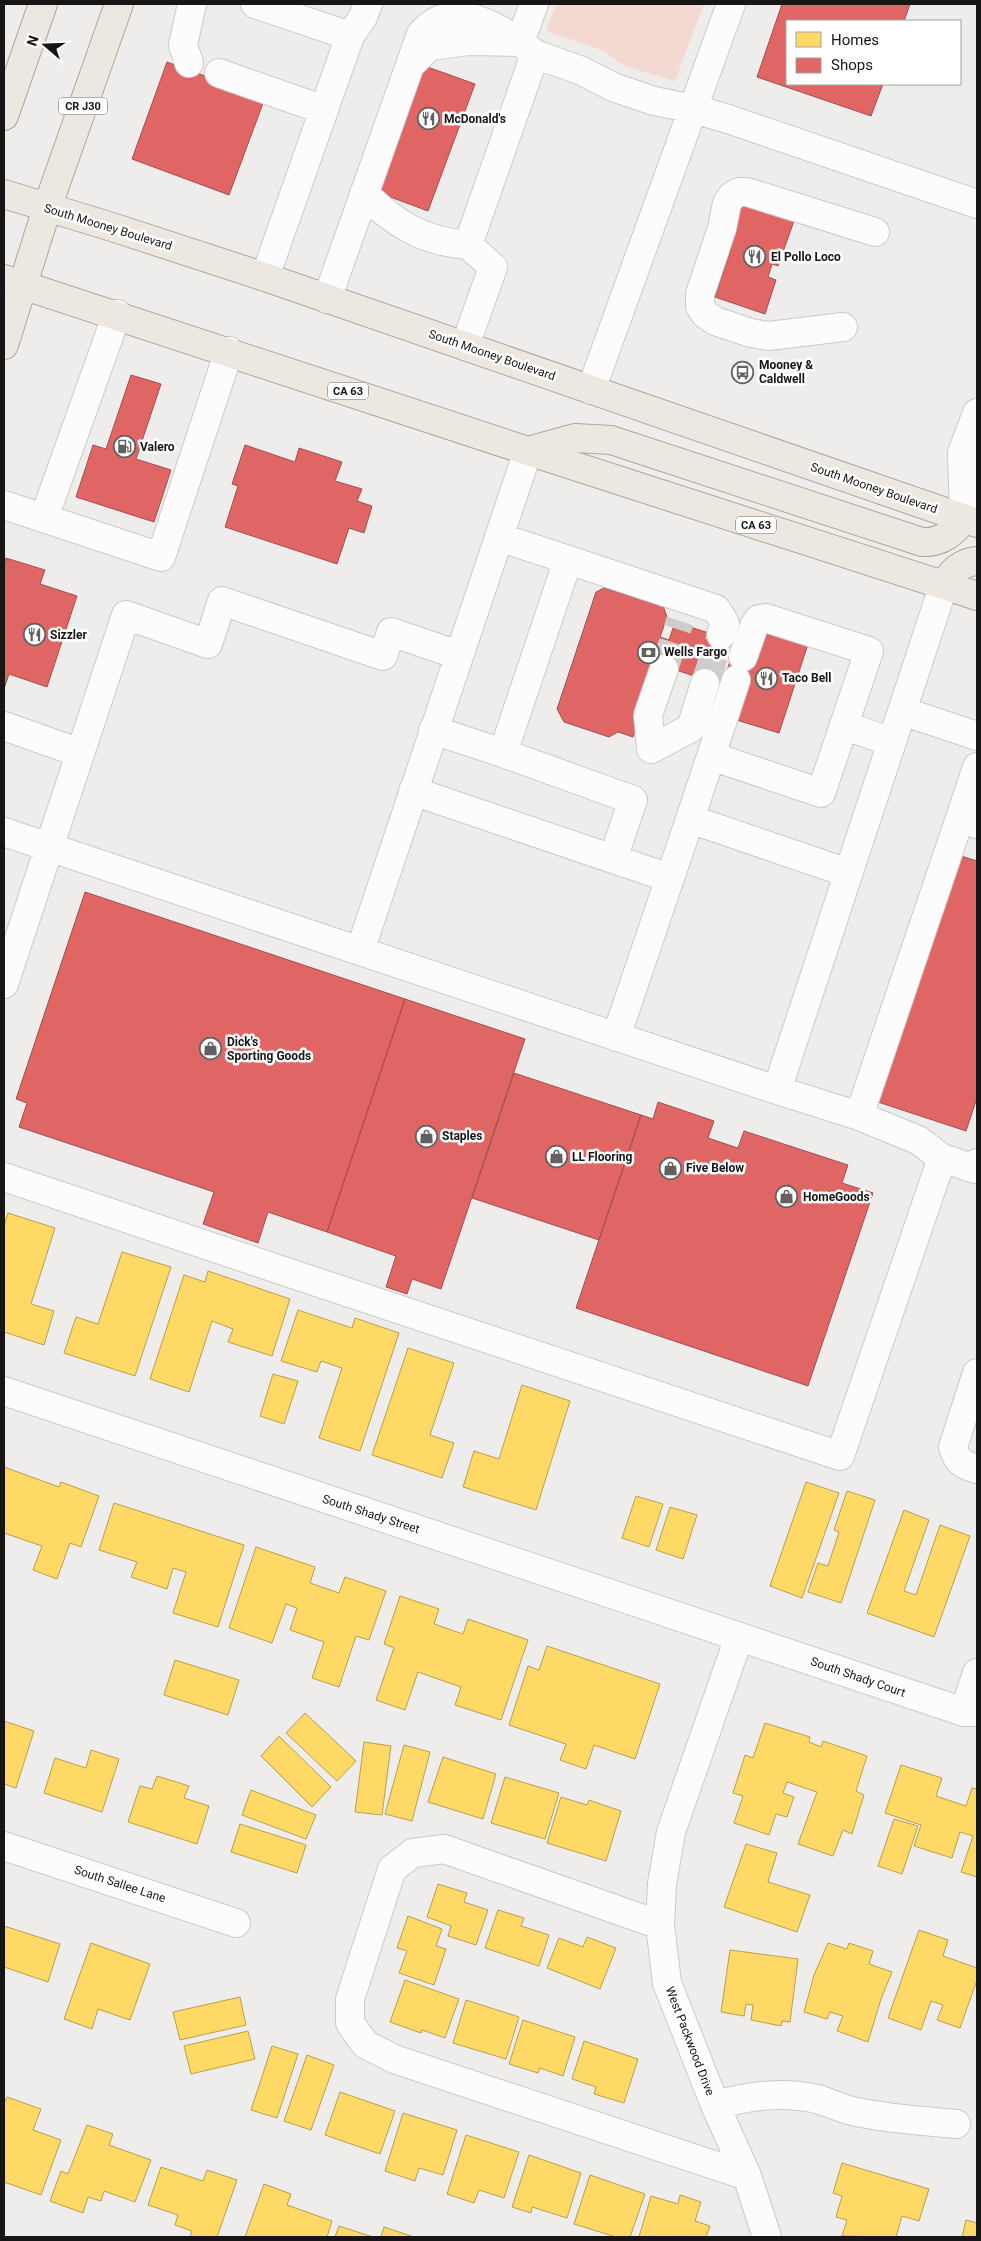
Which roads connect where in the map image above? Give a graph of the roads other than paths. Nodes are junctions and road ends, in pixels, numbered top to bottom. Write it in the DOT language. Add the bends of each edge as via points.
graph roads {
  1 [pos="119,4"];
  2 [pos="192,4"];
  3 [pos="255,4"];
  4 [pos="368,4"];
  5 [pos="534,4"];
  6 [pos="731,4"];
  7 [pos="39,5"];
  8 [pos="350,36"];
  9 [pos="528,48"];
  10 [pos="189,63"];
  11 [pos="219,74"];
  12 [pos="694,109"];
  13 [pos="324,110"];
  14 [pos="4,116"];
  15 [pos="364,193"];
  16 [pos="4,194"];
  17 [pos="977,204"];
  18 [pos="47,208"];
  19 [pos="876,232"];
  20 [pos="468,245"];
  21 [pos="265,277"];
  22 [pos="13,282"];
  23 [pos="327,298"];
  24 [pos="117,314"];
  25 [pos="843,327"];
  26 [pos="4,344"];
  27 [pos="465,346"];
  28 [pos="229,351"];
  29 [pos="591,390"];
  30 [pos="977,413"];
  31 [pos="528,451"];
  32 [pos="4,505"];
  33 [pos="973,513"];
  34 [pos="44,518"];
  35 [pos="499,537"];
  36 [pos="568,560"];
  37 [pos="977,562"];
  38 [pos="944,584"];
  39 [pos="977,596"];
  40 [pos="701,618"];
  41 [pos="458,655"];
  42 [pos="685,677"];
  43 [pos="902,711"];
  44 [pos="844,725"];
  45 [pos="4,726"];
  46 [pos="433,730"];
  47 [pos="977,736"];
  48 [pos="891,742"];
  49 [pos="80,753"];
  50 [pos="503,753"];
  51 [pos="711,756"];
  52 [pos="977,767"];
  53 [pos="413,791"];
  54 [pos="690,819"];
  55 [pos="969,821"];
  56 [pos="4,832"];
  57 [pos="49,848"];
  58 [pos="613,858"];
  59 [pos="848,873"];
  60 [pos="670,878"];
  61 [pos="360,951"];
  62 [pos="8,957"];
  63 [pos="4,984"];
  64 [pos="616,1036"];
  65 [pos="776,1090"];
  66 [pos="858,1116"];
  67 [pos="942,1158"];
  68 [pos="977,1163"];
  69 [pos="4,1177"];
  70 [pos="977,1373"];
  71 [pos="4,1391"];
  72 [pos="977,1469"];
  73 [pos="739,1637"];
  74 [pos="977,1673"];
  75 [pos="970,1712"];
  76 [pos="4,1846"];
  77 [pos="236,1923"];
  78 [pos="660,1925"];
  79 [pos="715,2105"];
  80 [pos="956,2124"];
  81 [pos="747,2176"];
  82 [pos="767,2237"];
  1 -- 18 [label="main road, CR J30"];
  2 -- 10 [label="street" via="183,45"];
  3 -- 8 [label="street"];
  4 -- 8 [label="street" via="363,18"];
  5 -- 9 [label="street"];
  6 -- 12 [label="street"];
  7 -- 14 [label="main road"];
  8 -- 13 [label="street"];
  9 -- 12 [label="street" via="613,87 654,101"];
  9 -- 15 [label="street" via="489,22 465,15 430,23 422,34"];
  9 -- 20 [label="street"];
  11 -- 13 [label="street"];
  12 -- 17 [label="street"];
  12 -- 29 [label="street"];
  13 -- 21 [label="street"];
  15 -- 20 [label="street" via="382,212 405,228 448,243"];
  15 -- 23 [label="street"];
  16 -- 18 [label="main road, South Mooney Boulevard"];
  18 -- 21 [label="main road, South Mooney Boulevard"];
  18 -- 22 [label="main road, CR J30"];
  19 -- 25 [label="street" via="747,192 739,192 727,203 700,294 700,306 705,314 730,327 769,336"];
  20 -- 27 [label="street" via="493,267"];
  21 -- 23 [label="main road, South Mooney Boulevard"];
  22 -- 24 [label="main road, CA 63"];
  22 -- 26 [label="main road, CR J30"];
  23 -- 27 [label="main road, South Mooney Boulevard"];
  24 -- 28 [label="main road, CA 63"];
  24 -- 34 [label="street"];
  27 -- 29 [label="main road, South Mooney Boulevard"];
  28 -- 31 [label="main road, CA 63"];
  28 -- 34 [label="street" via="161,558"];
  29 -- 33 [label="main road, South Mooney Boulevard"];
  30 -- 33 [label="street" via="962,453"];
  31 -- 33 [label="main road" via="575,438 611,440 922,542 948,536"];
  31 -- 35 [label="street"];
  31 -- 38 [label="main road, CA 63"];
  32 -- 34 [label="street"];
  35 -- 36 [label="street"];
  35 -- 41 [label="street"];
  36 -- 40 [label="street"];
  36 -- 50 [label="street"];
  37 -- 38 [label="main road" via="955,569"];
  38 -- 39 [label="main road, CA 63"];
  38 -- 43 [label="street"];
  41 -- 46 [label="street"];
  41 -- 49 [label="street" via="391,632 383,656 222,601 208,644 126,616"];
  42 -- 42 [label="street" via="648,715 651,749 690,728"];
  43 -- 47 [label="street"];
  43 -- 48 [label="street"];
  44 -- 48 [label="street"];
  44 -- 51 [label="street" via="821,793"];
  44 -- 51 [label="street" via="868,651 766,618 759,619"];
  45 -- 49 [label="street"];
  46 -- 50 [label="street"];
  46 -- 53 [label="street"];
  48 -- 59 [label="street"];
  49 -- 57 [label="street"];
  50 -- 58 [label="street" via="633,800"];
  51 -- 54 [label="street"];
  52 -- 55 [label="street"];
  53 -- 58 [label="street"];
  53 -- 61 [label="street"];
  54 -- 59 [label="street"];
  54 -- 60 [label="street"];
  55 -- 66 [label="street"];
  56 -- 57 [label="street"];
  57 -- 61 [label="street"];
  57 -- 62 [label="street"];
  58 -- 60 [label="street"];
  59 -- 65 [label="street"];
  60 -- 64 [label="street"];
  61 -- 64 [label="street"];
  62 -- 63 [label="street"];
  64 -- 65 [label="street"];
  65 -- 66 [label="street"];
  66 -- 67 [label="street" via="918,1140"];
  67 -- 68 [label="street" via="975,1169"];
  67 -- 69 [label="street" via="840,1456"];
  70 -- 72 [label="street" via="953,1447 956,1458 963,1465"];
  71 -- 73 [label="street, South Shady Street"];
  73 -- 75 [label="street, South Shady Court"];
  73 -- 78 [label="street, West Packwood Drive" via="671,1832 662,1884"];
  74 -- 75 [label="street"];
  76 -- 77 [label="street, South Sallee Lane"];
  78 -- 79 [label="street, West Packwood Drive" via="667,1983"];
  78 -- 81 [label="street" via="444,1850 413,1852 392,1870 350,1999 350,2023 365,2044 394,2059"];
  79 -- 80 [label="street" via="748,2096 780,2094 817,2099 854,2112 888,2118"];
  79 -- 81 [label="street, West Packwood Drive"];
  81 -- 82 [label="street, West Packwood Drive"];
}
